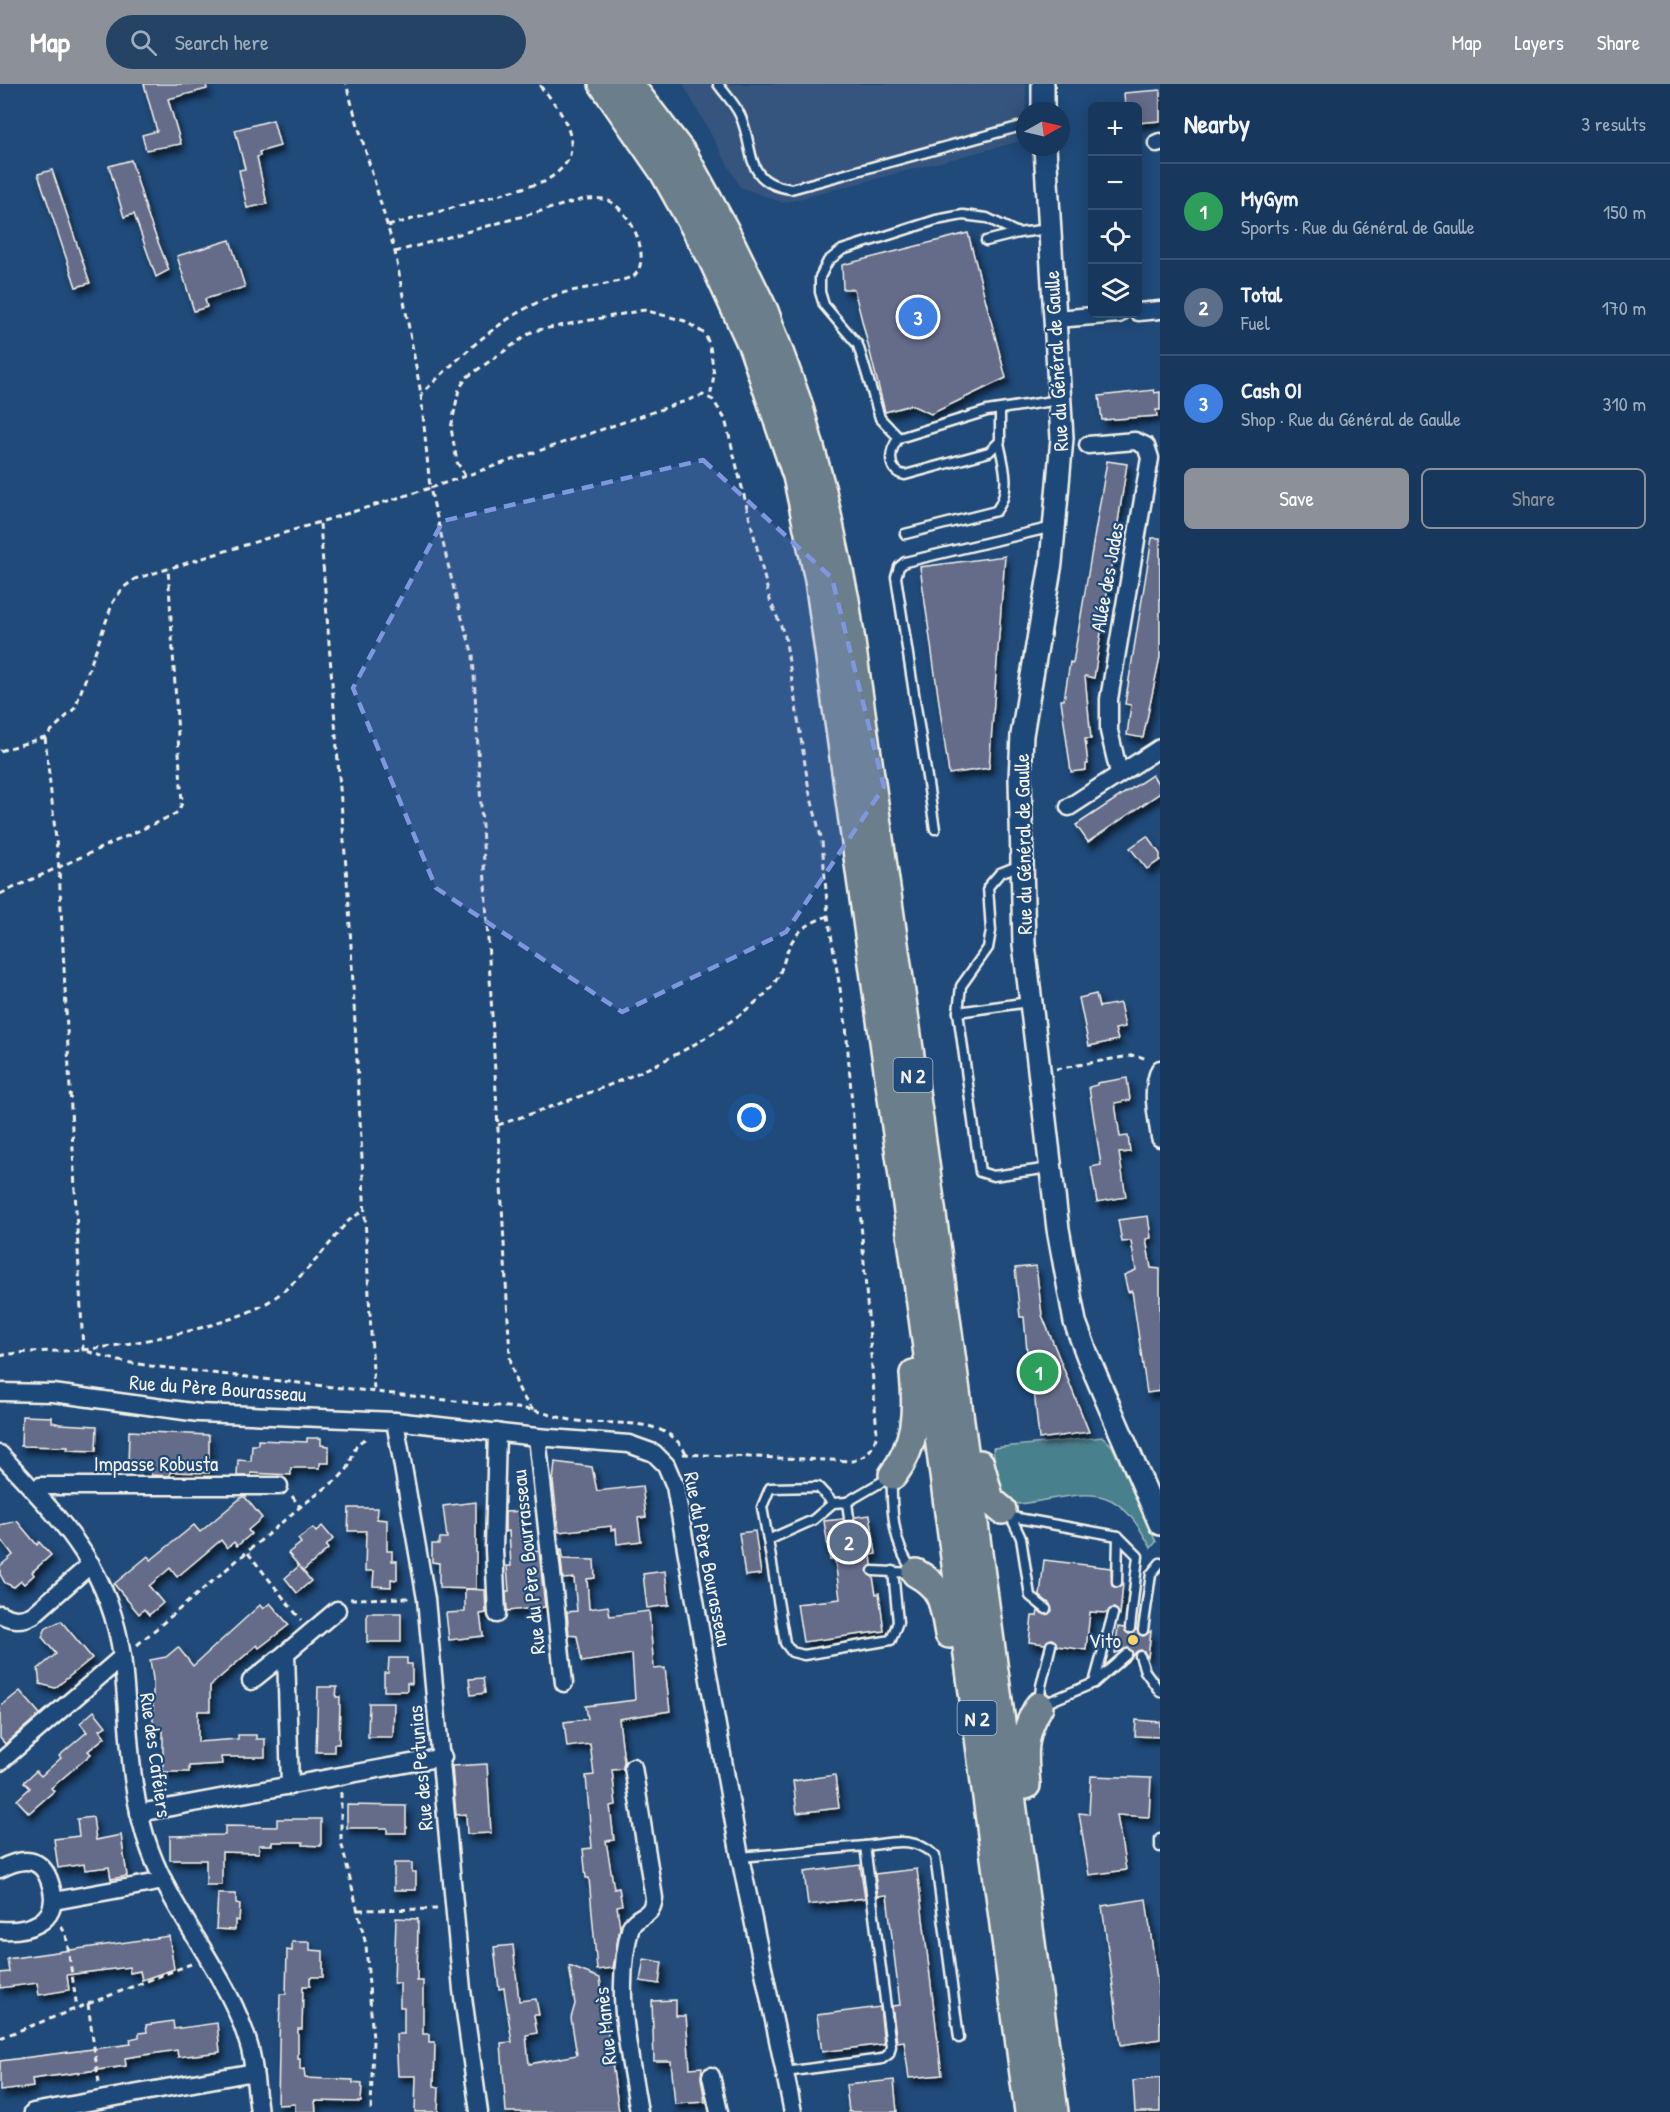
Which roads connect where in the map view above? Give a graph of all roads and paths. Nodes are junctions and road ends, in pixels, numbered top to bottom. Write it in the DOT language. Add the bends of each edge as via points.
graph roads {
  1 [pos="346,84"];
  2 [pos="538,84"];
  3 [pos="603,84"];
  4 [pos="629,84"];
  5 [pos="718,84"];
  6 [pos="1043,84"];
  7 [pos="1043,102"];
  8 [pos="1016,127"];
  9 [pos="1046,156"];
  10 [pos="388,226"];
  11 [pos="1050,229"];
  12 [pos="1018,233"];
  13 [pos="986,242"];
  14 [pos="395,252"];
  15 [pos="1160,310"];
  16 [pos="1142,312"];
  17 [pos="1088,316"];
  18 [pos="1056,319"];
  19 [pos="421,394"];
  20 [pos="710,398"];
  21 [pos="1060,400"];
  22 [pos="1000,409"];
  23 [pos="899,438"];
  24 [pos="999,442"];
  25 [pos="1088,445"];
  26 [pos="465,476"];
  27 [pos="430,488"];
  28 [pos="320,524"];
  29 [pos="1055,526"];
  30 [pos="905,534"];
  31 [pos="168,568"];
  32 [pos="45,737"];
  33 [pos="1160,748"];
  34 [pos="0,751"];
  35 [pos="1119,773"];
  36 [pos="1069,807"];
  37 [pos="935,829"];
  38 [pos="1020,865"];
  39 [pos="59,868"];
  40 [pos="0,894"];
  41 [pos="828,916"];
  42 [pos="1029,1002"];
  43 [pos="958,1012"];
  44 [pos="1156,1065"];
  45 [pos="1038,1072"];
  46 [pos="918,1112"];
  47 [pos="498,1125"];
  48 [pos="1160,1138"];
  49 [pos="1050,1168"];
  50 [pos="365,1211"];
  51 [pos="924,1325"];
  52 [pos="83,1350"];
  53 [pos="0,1356"];
  54 [pos="374,1391"];
  55 [pos="0,1392"];
  56 [pos="533,1410"];
  57 [pos="395,1421"];
  58 [pos="497,1432"];
  59 [pos="537,1437"];
  60 [pos="654,1453"];
  61 [pos="0,1454"];
  62 [pos="687,1455"];
  63 [pos="893,1475"];
  64 [pos="279,1486"];
  65 [pos="33,1489"];
  66 [pos="847,1502"];
  67 [pos="833,1503"];
  68 [pos="1007,1513"];
  69 [pos="849,1518"];
  70 [pos="1160,1524"];
  71 [pos="1118,1536"];
  72 [pos="768,1540"];
  73 [pos="248,1553"];
  74 [pos="1160,1563"];
  75 [pos="91,1564"];
  76 [pos="873,1571"];
  77 [pos="904,1572"];
  78 [pos="1117,1582"];
  79 [pos="426,1599"];
  80 [pos="1046,1609"];
  81 [pos="337,1610"];
  82 [pos="0,1614"];
  83 [pos="497,1614"];
  84 [pos="1113,1614"];
  85 [pos="1130,1628"];
  86 [pos="1143,1630"];
  87 [pos="311,1632"];
  88 [pos="1051,1645"];
  89 [pos="286,1653"];
  90 [pos="1127,1654"];
  91 [pos="1140,1656"];
  92 [pos="122,1657"];
  93 [pos="251,1681"];
  94 [pos="564,1683"];
  95 [pos="1094,1683"];
  96 [pos="1160,1692"];
  97 [pos="1039,1706"];
  98 [pos="443,1757"];
  99 [pos="0,1762"];
  100 [pos="633,1767"];
  101 [pos="341,1775"];
  102 [pos="290,1786"];
  103 [pos="139,1813"];
  104 [pos="993,1839"];
  105 [pos="1160,1839"];
  106 [pos="865,1846"];
  107 [pos="1160,1848"];
  108 [pos="740,1857"];
  109 [pos="0,1869"];
  110 [pos="1022,1875"];
  111 [pos="164,1881"];
  112 [pos="51,1909"];
  113 [pos="455,1909"];
  114 [pos="358,1910"];
  115 [pos="0,1930"];
  116 [pos="207,1957"];
  117 [pos="88,2004"];
  118 [pos="77,2008"];
  119 [pos="0,2038"];
  120 [pos="959,2038"];
  121 [pos="254,2072"];
  122 [pos="785,2072"];
  123 [pos="711,2076"];
  124 [pos="102,2101"];
  125 [pos="121,2105"];
  126 [pos="33,2112"];
  127 [pos="259,2112"];
  128 [pos="371,2112"];
  129 [pos="479,2112"];
  130 [pos="639,2112"];
  131 [pos="719,2112"];
  132 [pos="793,2112"];
  133 [pos="1029,2112"];
  134 [pos="1054,2112"];
  1 -- 10 [label="path"];
  2 -- 10 [label="path" via="567,125 569,158 560,171 544,182"];
  3 -- 51 [label="highway, N 2" via="664,172 712,258 753,346 797,476 819,580"];
  4 -- 46 [label="highway, N 2" via="684,156 725,231 764,311 798,404 822,491 845,600"];
  5 -- 8 [label="lane" via="740,114 755,170 776,187 791,189"];
  6 -- 7 [label="street"];
  9 -- 11 [label="street, Rue du Général de Gaulle"];
  10 -- 14 [label="path"];
  11 -- 12 [label="lane"];
  11 -- 18 [label="street, Rue du Général de Gaulle"];
  12 -- 13 [label="lane"];
  12 -- 23 [label="lane" via="987,218 963,215 842,250 828,261 820,277 824,305 858,345 880,418"];
  14 -- 19 [label="path"];
  14 -- 19 [label="path" via="584,199 604,199 630,220 641,255 641,265 634,276 527,307 485,334"];
  15 -- 16 [label="street"];
  17 -- 18 [label="street"];
  18 -- 21 [label="street, Rue du Général de Gaulle"];
  19 -- 27 [label="path"];
  20 -- 26 [label="path" via="703,395"];
  20 -- 26 [label="path" via="714,375 710,346 697,326 685,321 645,310 533,331 467,377 459,389 451,428 457,462"];
  20 -- 41 [label="path" via="725,419 770,600 785,636 809,790 822,841"];
  21 -- 22 [label="lane"];
  21 -- 29 [label="street, Rue du Général de Gaulle" via="1062,438"];
  22 -- 23 [label="lane"];
  22 -- 24 [label="lane"];
  23 -- 24 [label="lane" via="890,455 898,474 905,475 989,452"];
  24 -- 30 [label="lane" via="1005,492 996,511"];
  25 -- 35 [label="street, Allée des Jades" via="1135,441 1146,446 1150,458 1109,699 1109,731"];
  26 -- 27 [label="path"];
  27 -- 28 [label="path"];
  27 -- 47 [label="path" via="473,655"];
  28 -- 31 [label="path"];
  28 -- 50 [label="path" via="349,907"];
  29 -- 37 [label="lane" via="905,562 898,567 896,577"];
  29 -- 38 [label="street, Rue du Général de Gaulle" via="1023,735"];
  31 -- 32 [label="path" via="135,579 123,588 113,602 75,708"];
  31 -- 39 [label="path" via="182,803 171,816"];
  32 -- 34 [label="path"];
  32 -- 39 [label="path"];
  33 -- 35 [label="street"];
  35 -- 36 [label="street"];
  38 -- 42 [label="street, Rue du Général de Gaulle"];
  38 -- 43 [label="lane" via="1000,873 988,886 988,948 961,986"];
  39 -- 40 [label="path"];
  39 -- 52 [label="path"];
  41 -- 47 [label="path" via="799,930 789,944 774,985 713,1034 673,1058 583,1096"];
  41 -- 62 [label="path" via="846,1025 877,1434 874,1446 865,1457 842,1462"];
  42 -- 43 [label="lane"];
  42 -- 45 [label="street, Rue du Général de Gaulle"];
  43 -- 49 [label="lane" via="980,1172 993,1176"];
  44 -- 45 [label="path" via="1135,1056"];
  44 -- 48 [label="street" via="1154,1100"];
  45 -- 49 [label="street, Rue du Général de Gaulle"];
  46 -- 68 [label="highway" via="970,1388 982,1477 990,1500"];
  46 -- 110 [label="highway, N 2"];
  47 -- 56 [label="path" via="510,1357 517,1388"];
  49 -- 70 [label="street, Rue du Général de Gaulle" via="1065,1275 1076,1322"];
  50 -- 52 [label="path" via="345,1223 290,1284 263,1305 198,1328"];
  50 -- 54 [label="path"];
  51 -- 63 [label="highway" via="911,1353 917,1402 913,1437"];
  51 -- 104 [label="highway, N 2"];
  52 -- 53 [label="path"];
  52 -- 54 [label="path" via="151,1366"];
  54 -- 56 [label="path"];
  55 -- 57 [label="street, Rue du Père Bourasseau" via="53,1394 199,1413"];
  56 -- 62 [label="path" via="579,1421 635,1423 664,1430 676,1438"];
  57 -- 58 [label="street, Rue du Père Bourasseau"];
  57 -- 73 [label="path" via="357,1444 344,1473"];
  57 -- 79 [label="street, Rue des Petunias"];
  58 -- 59 [label="street, Rue du Père Bourasseau"];
  58 -- 83 [label="street, Rue du Père Bourrasseau"];
  59 -- 60 [label="street, Rue du Père Bourasseau" via="629,1444"];
  59 -- 94 [label="street, Rue du Père Bourrasseau"];
  60 -- 62 [label="path"];
  60 -- 108 [label="street, Rue du Père Bourasseau" via="666,1465 675,1485"];
  61 -- 65 [label="street, Rue des Caféiers"];
  63 -- 66 [label="lane"];
  63 -- 77 [label="lane" via="891,1494"];
  64 -- 65 [label="street, Impasse Robusta"];
  65 -- 75 [label="street, Rue des Caféiers" via="63,1521"];
  66 -- 67 [label="lane"];
  66 -- 69 [label="lane"];
  67 -- 72 [label="lane" via="813,1520"];
  67 -- 72 [label="lane" via="818,1487 770,1488 762,1507"];
  68 -- 71 [label="lane"];
  68 -- 80 [label="lane" via="1021,1538 1030,1596"];
  71 -- 78 [label="lane"];
  71 -- 85 [label="lane" via="1138,1556"];
  72 -- 77 [label="lane" via="785,1642 792,1652 804,1655 891,1640 898,1622"];
  73 -- 87 [label="path"];
  73 -- 92 [label="path"];
  74 -- 86 [label="lane" via="1151,1574"];
  75 -- 82 [label="street" via="33,1615 23,1620"];
  75 -- 92 [label="street, Rue des Caféiers" via="103,1586"];
  76 -- 77 [label="lane"];
  77 -- 104 [label="highway" via="932,1582 943,1601"];
  79 -- 81 [label="path" via="354,1598"];
  79 -- 98 [label="street, Rue des Petunias"];
  81 -- 87 [label="street"];
  84 -- 95 [label="lane"];
  87 -- 89 [label="street"];
  88 -- 97 [label="lane"];
  89 -- 93 [label="street"];
  89 -- 102 [label="street"];
  90 -- 95 [label="lane"];
  91 -- 96 [label="lane"];
  92 -- 99 [label="street"];
  92 -- 103 [label="street, Rue des Caféiers" via="131,1768"];
  95 -- 97 [label="lane"];
  97 -- 110 [label="highway" via="1027,1725 1024,1742 1034,1856"];
  98 -- 101 [label="street"];
  98 -- 113 [label="street, Rue des Petunias"];
  100 -- 130 [label="street, Rue Manès" via="654,1898 647,1915 631,1926 621,1977"];
  101 -- 102 [label="street"];
  101 -- 114 [label="path" via="341,1841"];
  102 -- 103 [label="street"];
  103 -- 111 [label="street, Rue des Caféiers"];
  104 -- 133 [label="highway, N 2"];
  105 -- 107 [label="lane"];
  106 -- 108 [label="lane"];
  106 -- 120 [label="lane" via="911,1841 924,1845 935,1856"];
  106 -- 122 [label="lane" via="889,2054 882,2059"];
  108 -- 122 [label="street, Rue du Père Bourasseau"];
  109 -- 112 [label="street" via="24,1860 39,1864 49,1876"];
  110 -- 134 [label="highway, N 2"];
  111 -- 112 [label="street"];
  111 -- 116 [label="street, Rue des Caféiers"];
  112 -- 115 [label="street" via="37,1926"];
  112 -- 118 [label="path" via="66,1935"];
  113 -- 114 [label="path"];
  113 -- 129 [label="street, Rue des Petunias"];
  114 -- 128 [label="path" via="370,1992"];
  116 -- 117 [label="path"];
  116 -- 121 [label="street, Rue des Caféiers" via="237,2015"];
  117 -- 118 [label="path"];
  117 -- 124 [label="path"];
  118 -- 119 [label="path"];
  121 -- 125 [label="street"];
  121 -- 127 [label="street, Rue des Caféiers"];
  122 -- 132 [label="street, Rue du Père Bourasseau"];
  123 -- 131 [label="street"];
  124 -- 125 [label="street"];
  124 -- 126 [label="street"];
}
